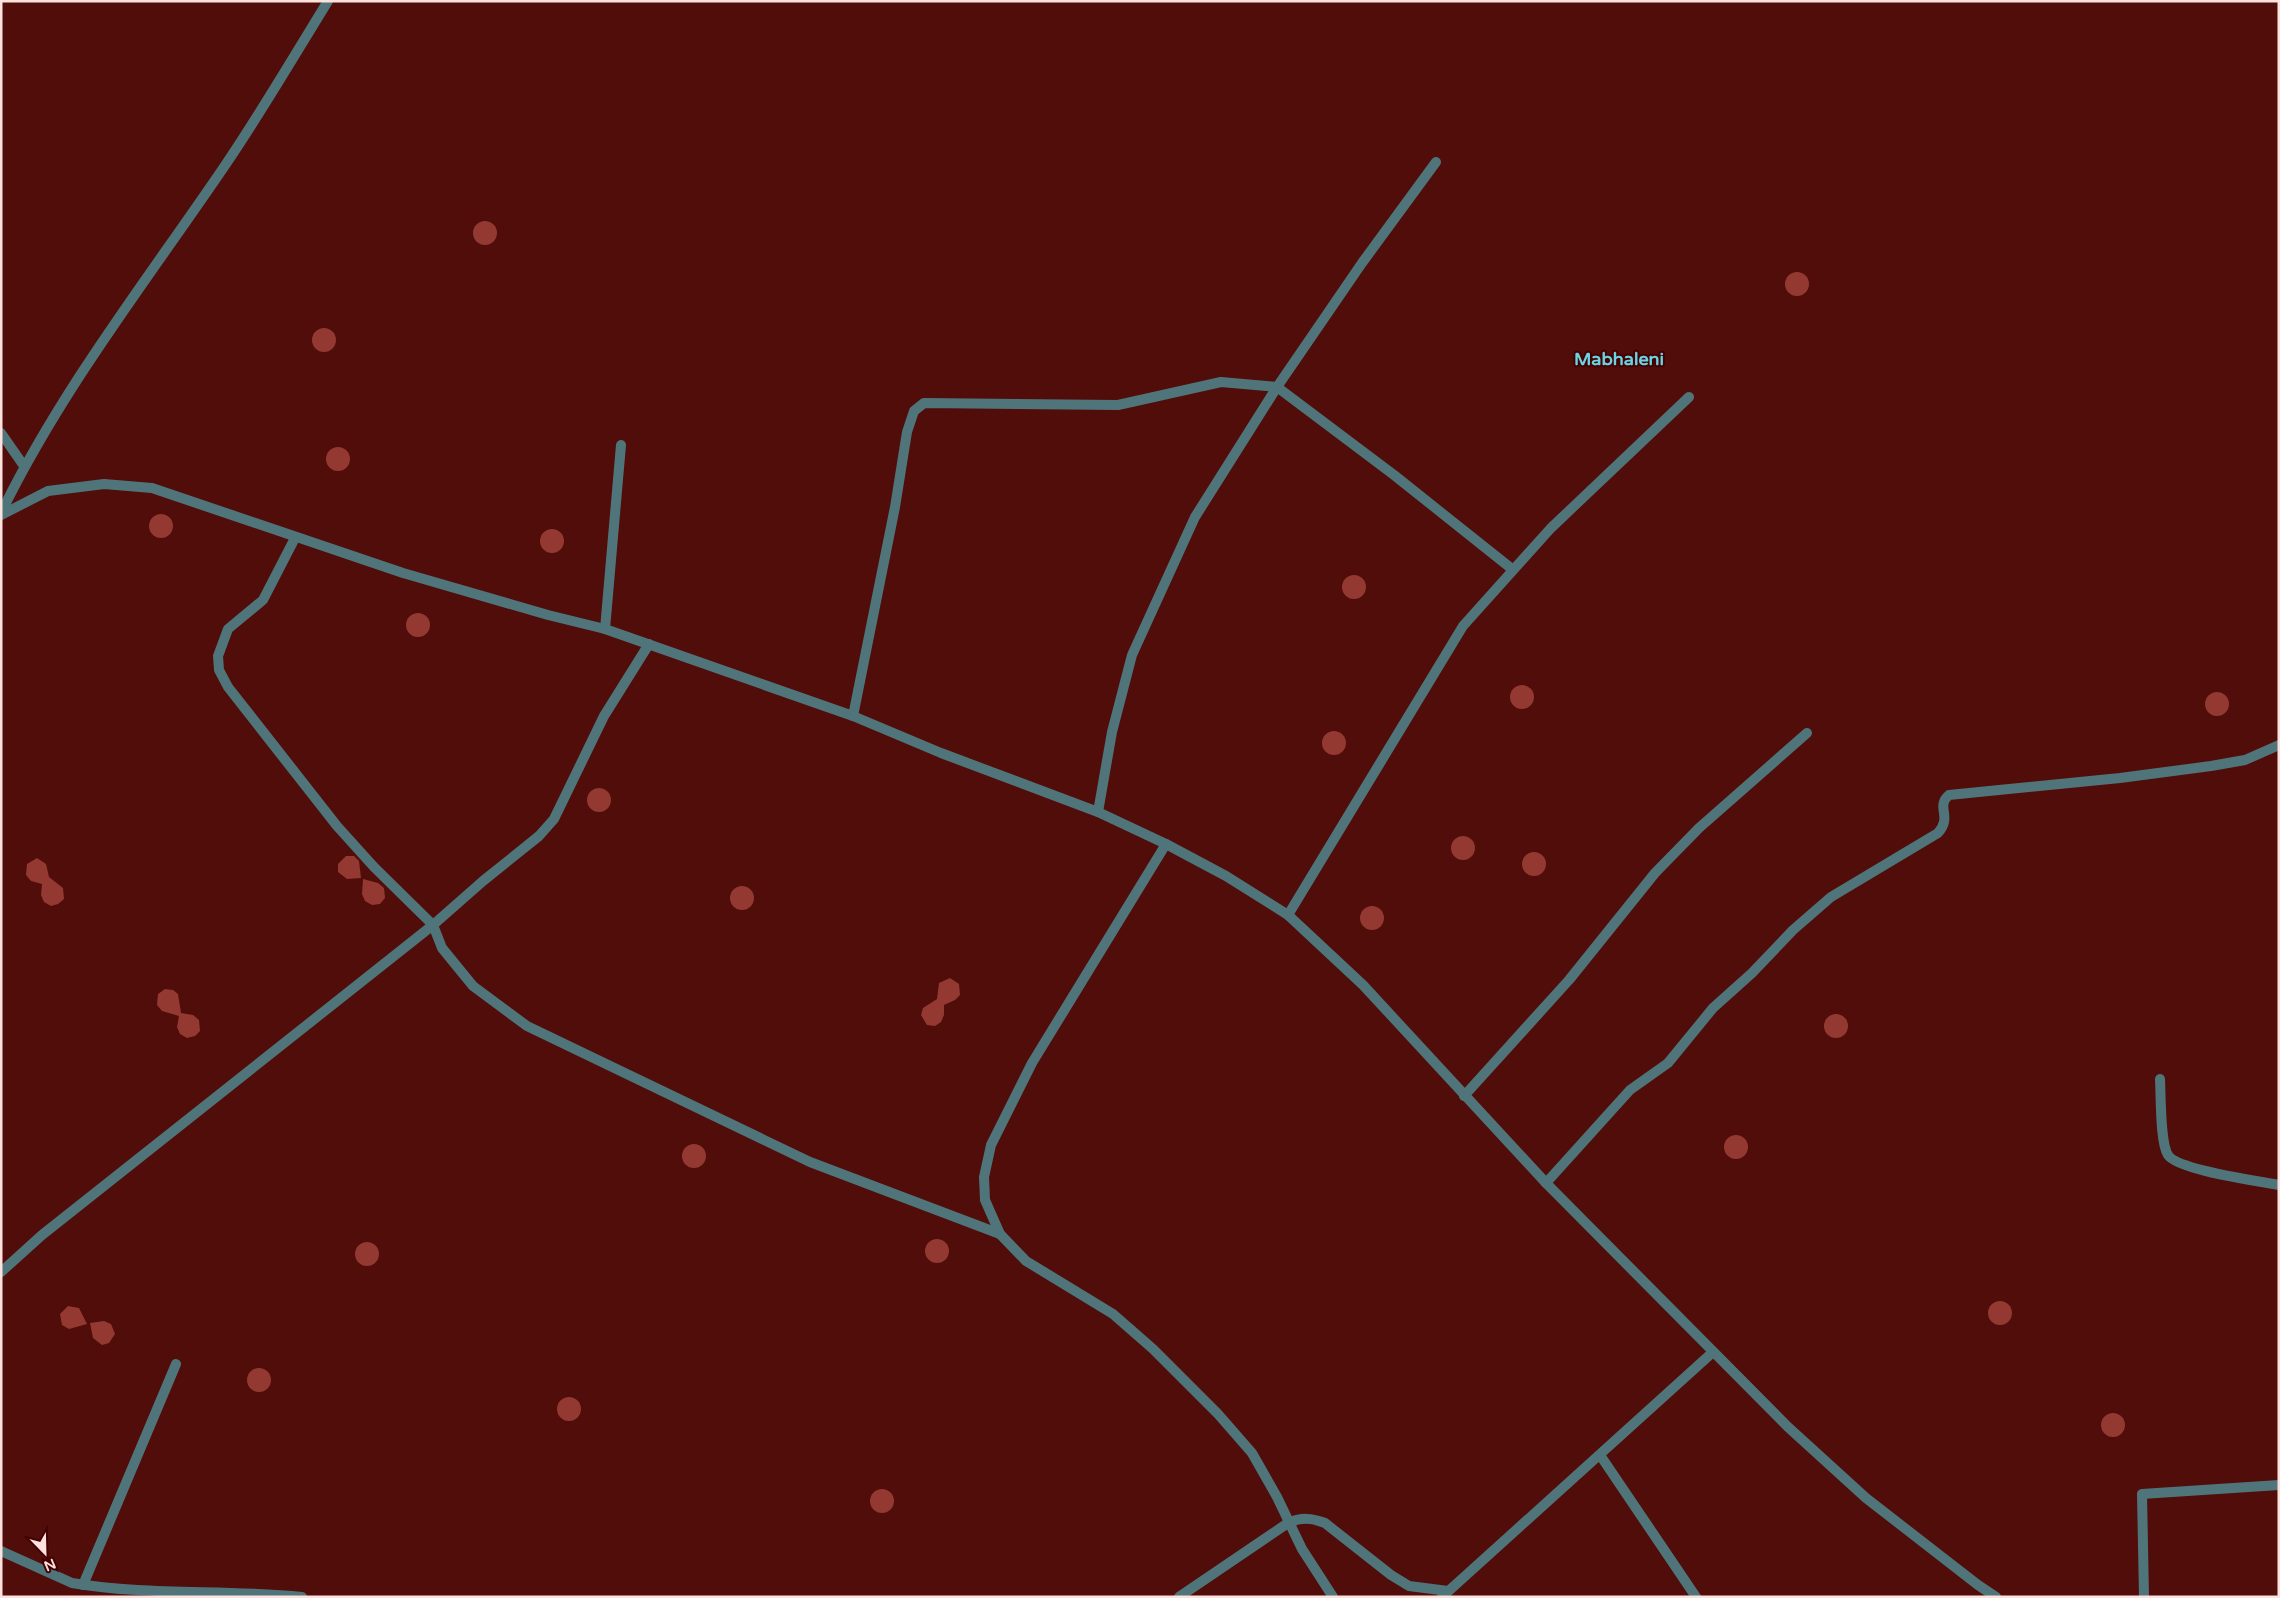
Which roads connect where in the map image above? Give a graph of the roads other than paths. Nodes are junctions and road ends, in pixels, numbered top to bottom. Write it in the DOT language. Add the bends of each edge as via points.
graph roads {
  1 [pos="328,1"];
  2 [pos="1436,162"];
  3 [pos="1277,387"];
  4 [pos="1689,397"];
  5 [pos="1,433"];
  6 [pos="621,444"];
  7 [pos="24,466"];
  8 [pos="1,514"];
  9 [pos="295,538"];
  10 [pos="1512,569"];
  11 [pos="605,629"];
  12 [pos="649,644"];
  13 [pos="854,716"];
  14 [pos="1807,733"];
  15 [pos="2279,744"];
  16 [pos="1098,812"];
  17 [pos="1166,844"];
  18 [pos="1288,915"];
  19 [pos="433,925"];
  20 [pos="2160,1079"];
  21 [pos="1464,1096"];
  22 [pos="1546,1183"];
  23 [pos="2279,1185"];
  24 [pos="1000,1234"];
  25 [pos="1,1272"];
  26 [pos="1713,1352"];
  27 [pos="176,1364"];
  28 [pos="1600,1455"];
  29 [pos="2279,1485"];
  30 [pos="1288,1523"];
  31 [pos="1,1551"];
  32 [pos="83,1585"];
  33 [pos="137,1591"];
  34 [pos="1445,1594"];
  35 [pos="264,1595"];
  36 [pos="119,1597"];
  37 [pos="302,1597"];
  38 [pos="1179,1597"];
  39 [pos="1333,1597"];
  40 [pos="1696,1597"];
  41 [pos="1996,1597"];
  42 [pos="2144,1597"];
  1 -- 7 [label="street" via="228,162 75,382"];
  2 -- 3 [label="street"];
  3 -- 10 [label="street"];
  3 -- 13 [label="street" via="1221,382 1118,405 924,403 914,411 907,432"];
  3 -- 16 [label="street" via="1195,517 1132,655 1112,732"];
  4 -- 10 [label="street"];
  5 -- 7 [label="street"];
  6 -- 11 [label="street"];
  7 -- 8 [label="street"];
  8 -- 9 [label="street" via="48,491 104,484 152,488"];
  9 -- 11 [label="street" via="548,616"];
  9 -- 19 [label="street" via="264,600 228,629 218,656 219,670 228,687 337,826"];
  10 -- 18 [label="street" via="1463,626"];
  11 -- 12 [label="street"];
  12 -- 13 [label="street"];
  12 -- 19 [label="street" via="604,716 554,819 539,836"];
  13 -- 16 [label="street" via="940,753"];
  14 -- 21 [label="street" via="1699,828 1655,872 1569,980"];
  15 -- 22 [label="street" via="2245,760 2211,766 1949,795 1943,805 1944,826 1938,832 1831,897 1793,930 1713,1008 1668,1063 1630,1090"];
  16 -- 17 [label="street"];
  17 -- 18 [label="street" via="1226,876"];
  17 -- 24 [label="street" via="1032,1063 991,1145 984,1177 985,1200"];
  18 -- 21 [label="street" via="1363,985"];
  19 -- 24 [label="street" via="442,948 473,986 527,1026 810,1162"];
  19 -- 25 [label="street"];
  20 -- 23 [label="street" via="2164,1137 2169,1157 2201,1170"];
  21 -- 22 [label="street"];
  22 -- 26 [label="street"];
  24 -- 30 [label="street" via="1026,1261 1113,1314 1218,1414 1252,1453"];
  26 -- 28 [label="street"];
  26 -- 41 [label="street" via="1866,1498"];
  27 -- 32 [label="street"];
  28 -- 34 [label="street"];
  28 -- 40 [label="street"];
  29 -- 42 [label="street" via="2142,1494"];
  30 -- 34 [label="street" via="1304,1518 1320,1521 1390,1575 1409,1586"];
  30 -- 38 [label="street"];
  30 -- 39 [label="street"];
  31 -- 32 [label="street"];
  32 -- 33 [label="street"];
  33 -- 35 [label="street"];
  33 -- 36 [label="street"];
  35 -- 37 [label="street"];
}
